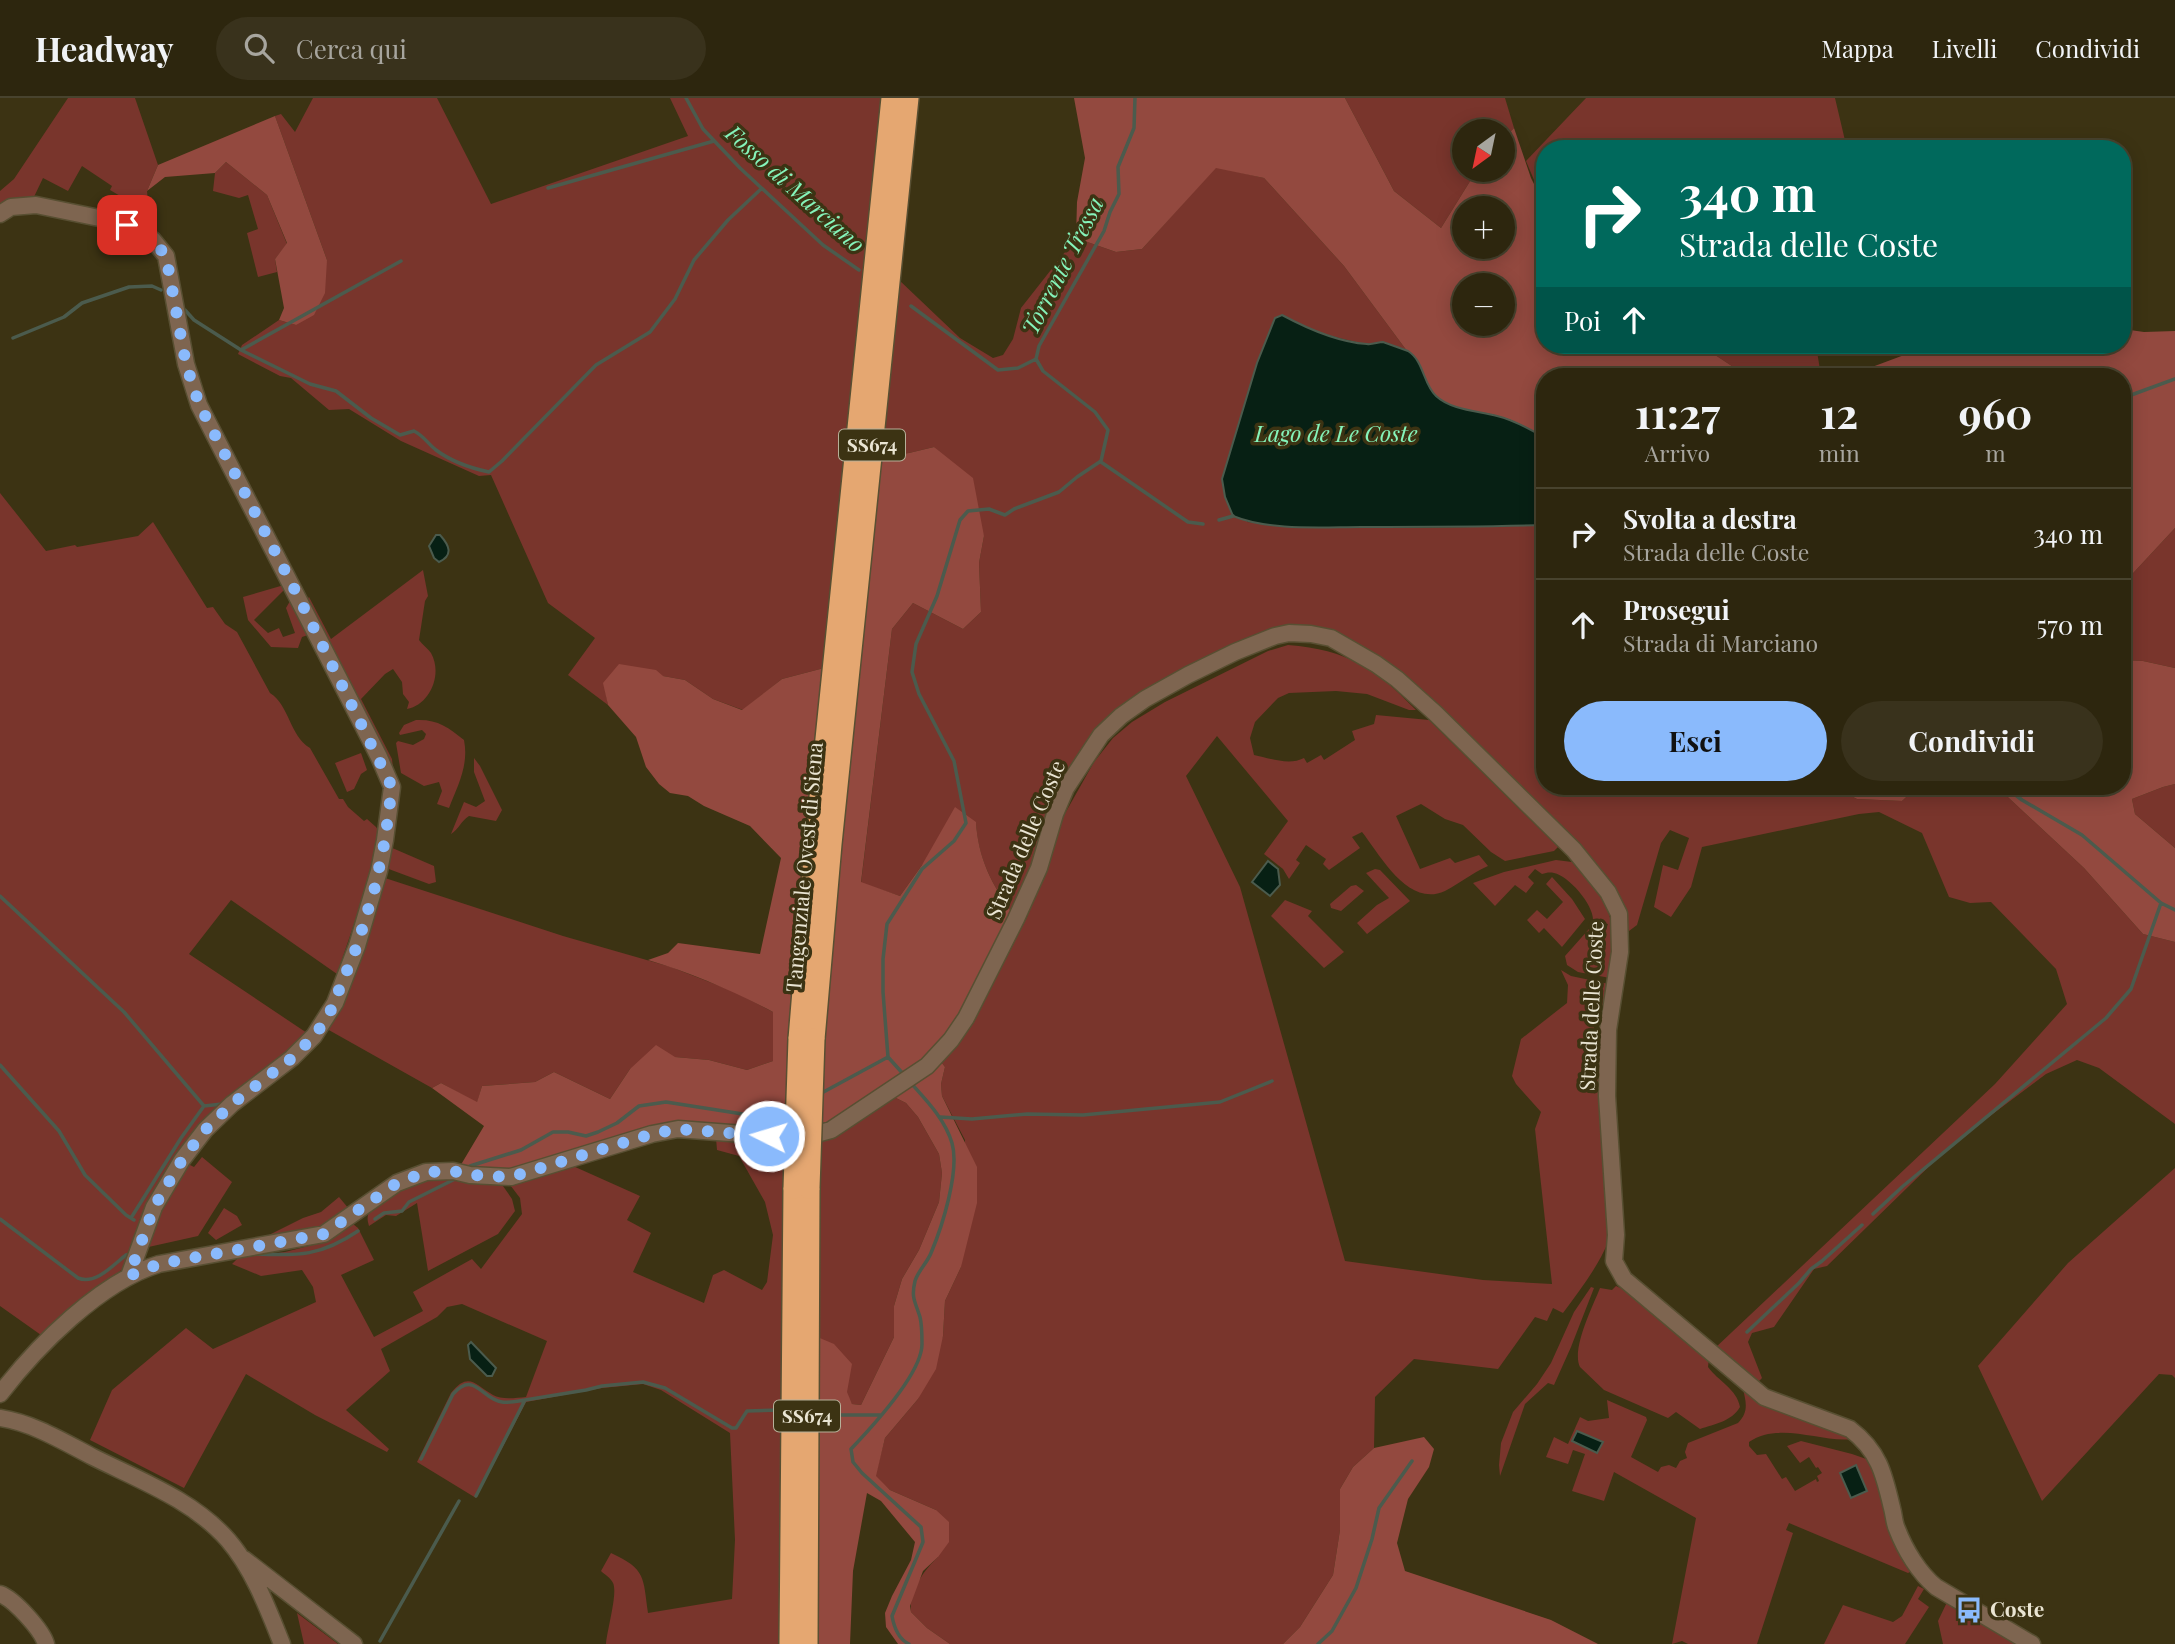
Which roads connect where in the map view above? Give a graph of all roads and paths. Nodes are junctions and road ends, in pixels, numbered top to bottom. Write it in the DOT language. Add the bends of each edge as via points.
graph roads {
  1 [pos="892,98"];
  2 [pos="908,98"];
  3 [pos="0,214"];
  4 [pos="829,791"];
  5 [pos="801,1188"];
  6 [pos="129,1276"];
  7 [pos="0,1394"];
  8 [pos="0,1418"];
  9 [pos="239,1556"];
  10 [pos="288,1593"];
  11 [pos="0,1594"];
  12 [pos="265,1604"];
  13 [pos="46,1644"];
  14 [pos="282,1644"];
  15 [pos="354,1644"];
  16 [pos="790,1644"];
  17 [pos="807,1644"];
  18 [pos="2032,1644"];
  1 -- 4 [label="highway, Tangenziale Ovest di Siena / SS674"];
  2 -- 4 [label="highway, Tangenziale Ovest di Siena / SS674"];
  3 -- 6 [label="street" via="19,205 36,205 109,220 139,230 164,252 186,364 199,404 392,787 379,871 357,946 328,1017 292,1058 205,1130 154,1207"];
  4 -- 5 [label="highway, Tangenziale Ovest di Siena / SS674, bridge"];
  5 -- 16 [label="highway, Tangenziale Ovest di Siena / SS674"];
  5 -- 17 [label="highway, Tangenziale Ovest di Siena / SS674"];
  6 -- 7 [label="street, Strada delle Coste" via="60,1329"];
  6 -- 18 [label="street, Strada delle Coste" via="159,1264 324,1234 397,1183 426,1172 511,1177 678,1129 769,1136 820,1133 842,1124 927,1066 966,1018 1039,869 1066,788 1101,735 1145,699 1235,652 1275,636 1311,634 1353,650 1426,704 1574,850 1608,892 1619,914 1620,952 1608,1030 1606,1096 1614,1261 1624,1279 1752,1389 1777,1404 1860,1436 1876,1456 1896,1527 1923,1574 1936,1587"];
  8 -- 9 [label="street" via="36,1429 177,1499 219,1531"];
  9 -- 10 [label="street"];
  9 -- 12 [label="street"];
  10 -- 12 [label="street"];
  10 -- 15 [label="street"];
  11 -- 13 [label="street" via="41,1632"];
  12 -- 14 [label="street"];
}
